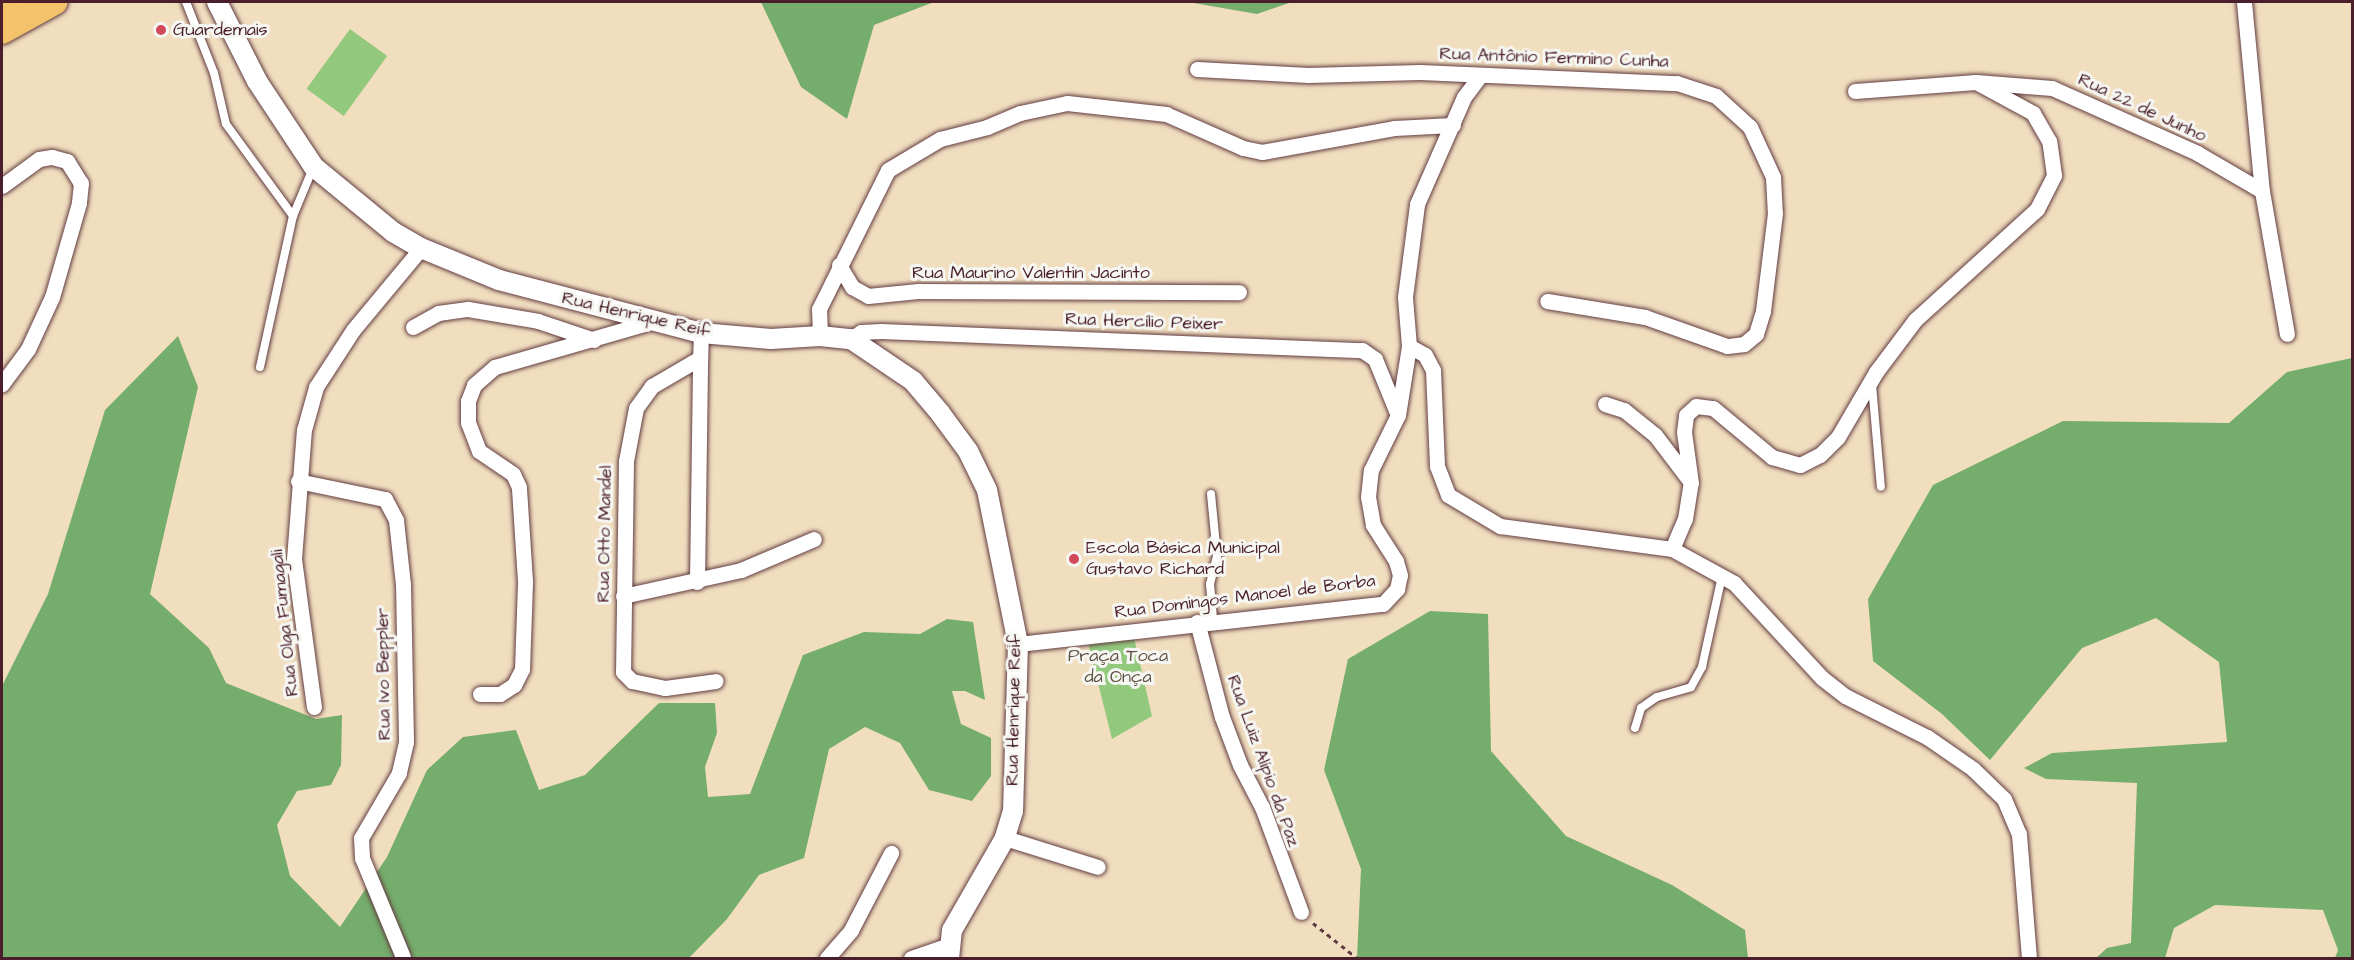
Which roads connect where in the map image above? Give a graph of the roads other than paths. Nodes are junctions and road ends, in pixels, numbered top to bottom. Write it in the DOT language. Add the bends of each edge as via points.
graph roads {
  1 [pos="19,2"];
  2 [pos="54,2"];
  3 [pos="186,2"];
  4 [pos="217,2"];
  5 [pos="2244,2"];
  6 [pos="2,11"];
  7 [pos="2,31"];
  8 [pos="1197,69"];
  9 [pos="1479,77"];
  10 [pos="1976,82"];
  11 [pos="1855,91"];
  12 [pos="1453,125"];
  13 [pos="314,167"];
  14 [pos="2,186"];
  15 [pos="2262,191"];
  16 [pos="293,216"];
  17 [pos="421,248"];
  18 [pos="838,265"];
  19 [pos="1239,292"];
  20 [pos="1547,301"];
  21 [pos="651,322"];
  22 [pos="413,327"];
  23 [pos="701,333"];
  24 [pos="2287,334"];
  25 [pos="820,336"];
  26 [pos="851,339"];
  27 [pos="594,340"];
  28 [pos="1409,346"];
  29 [pos="700,358"];
  30 [pos="260,367"];
  31 [pos="1871,380"];
  32 [pos="2,384"];
  33 [pos="1605,404"];
  34 [pos="1398,415"];
  35 [pos="298,481"];
  36 [pos="1691,483"];
  37 [pos="1881,487"];
  38 [pos="1210,494"];
  39 [pos="814,539"];
  40 [pos="1672,549"];
  41 [pos="1722,576"];
  42 [pos="698,582"];
  43 [pos="623,596"];
  44 [pos="1205,621"];
  45 [pos="1018,644"];
  46 [pos="716,681"];
  47 [pos="480,694"];
  48 [pos="314,707"];
  49 [pos="1635,728"];
  50 [pos="1005,838"];
  51 [pos="891,853"];
  52 [pos="1098,867"];
  53 [pos="1300,912"];
  54 [pos="949,952"];
  55 [pos="403,957"];
  56 [pos="827,958"];
  57 [pos="911,958"];
  58 [pos="2029,958"];
  1 -- 6 [label="main road"];
  2 -- 7 [label="main road"];
  3 -- 16 [label="lane" via="214,73 226,124"];
  4 -- 13 [label="street, Rua Henrique Reif" via="257,81"];
  5 -- 15 [label="street"];
  8 -- 9 [label="street, Rua Antônio Fermino Cunha" via="1308,75 1420,72"];
  9 -- 12 [label="street, Rua Domingos Manoel de Borba" via="1464,97"];
  9 -- 20 [label="street, Rua Antônio Fermino Cunha" via="1677,83 1716,96 1750,127 1773,177 1775,213 1763,311 1756,334 1744,344 1727,346 1646,317"];
  10 -- 11 [label="street, Rua 22 de Junho"];
  10 -- 15 [label="street, Rua 22 de Junho" via="2052,88 2197,153"];
  10 -- 31 [label="street" via="2033,113 2049,141 2054,175 2037,208 1915,320"];
  12 -- 18 [label="street" via="1394,128 1263,152 1243,148 1166,114 1067,103 1020,113 987,127 940,139 888,170"];
  12 -- 28 [label="street, Rua Domingos Manoel de Borba" via="1417,204 1405,297"];
  13 -- 16 [label="lane"];
  13 -- 17 [label="street, Rua Henrique Reif" via="393,232"];
  14 -- 32 [label="street" via="39,159 52,157 67,161 81,183 52,297 28,349"];
  15 -- 24 [label="street"];
  16 -- 30 [label="lane"];
  17 -- 21 [label="street, Rua Henrique Reif" via="499,280"];
  17 -- 35 [label="street, Rua Olga Fumagali" via="353,330 316,387 304,430"];
  18 -- 19 [label="street, Rua Maurino Valentin Jacinto" via="852,287 868,296 918,291"];
  18 -- 25 [label="street" via="819,309"];
  21 -- 23 [label="street, Rua Henrique Reif"];
  21 -- 27 [label="street"];
  22 -- 27 [label="street" via="438,313 468,309 538,321"];
  23 -- 25 [label="street, Rua Henrique Reif" via="771,339"];
  23 -- 29 [label="street"];
  25 -- 26 [label="street, Rua Henrique Reif"];
  26 -- 34 [label="street, Rua Hercílio Peixer" via="861,332 881,331 1362,350 1375,359"];
  26 -- 45 [label="street, Rua Henrique Reif" via="913,381 968,451 987,490 996,522"];
  27 -- 47 [label="street" via="495,367 474,385 468,401 468,423 479,451 513,474 519,487 525,581 522,669 514,685 500,694"];
  28 -- 34 [label="street, Rua Domingos Manoel de Borba"];
  28 -- 40 [label="street" via="1425,355 1433,370 1437,466 1448,495 1500,526"];
  29 -- 42 [label="street"];
  29 -- 43 [label="street, Rua Otto Mandel" via="652,386 636,408 626,461"];
  31 -- 36 [label="street" via="1838,436 1820,454 1800,465 1772,458 1713,408 1696,406 1686,415 1684,432"];
  31 -- 37 [label="lane"];
  33 -- 36 [label="street" via="1624,410 1655,435"];
  34 -- 44 [label="street, Rua Domingos Manoel de Borba" via="1380,447 1368,497 1372,525 1396,561 1400,575 1397,590 1383,604"];
  35 -- 48 [label="street, Rua Olga Fumagali" via="294,559"];
  35 -- 55 [label="street, Rua Ivo Beppler" via="385,499 396,520 403,584 406,742 399,773 361,838 362,858"];
  36 -- 40 [label="street" via="1685,519"];
  38 -- 44 [label="lane" via="1217,556"];
  39 -- 42 [label="street" via="741,570"];
  40 -- 41 [label="street"];
  41 -- 49 [label="lane" via="1702,667 1691,687 1657,697 1641,708"];
  41 -- 58 [label="street" via="1734,583 1822,678 1845,696 1928,737 1973,769 2004,799 2019,834"];
  42 -- 43 [label="street"];
  43 -- 46 [label="street, Rua Otto Mandel" via="623,672 632,681 665,688"];
  44 -- 45 [label="street, Rua Domingos Manoel de Borba"];
  44 -- 53 [label="street, Rua Luiz Alípio da Paz" via="1222,717 1240,765 1262,807"];
  45 -- 50 [label="street, Rua Henrique Reif" via="1013,811"];
  50 -- 52 [label="street"];
  50 -- 54 [label="street, Rua Henrique Reif" via="960,911"];
  51 -- 56 [label="street" via="851,930"];
  54 -- 57 [label="street"];
}
